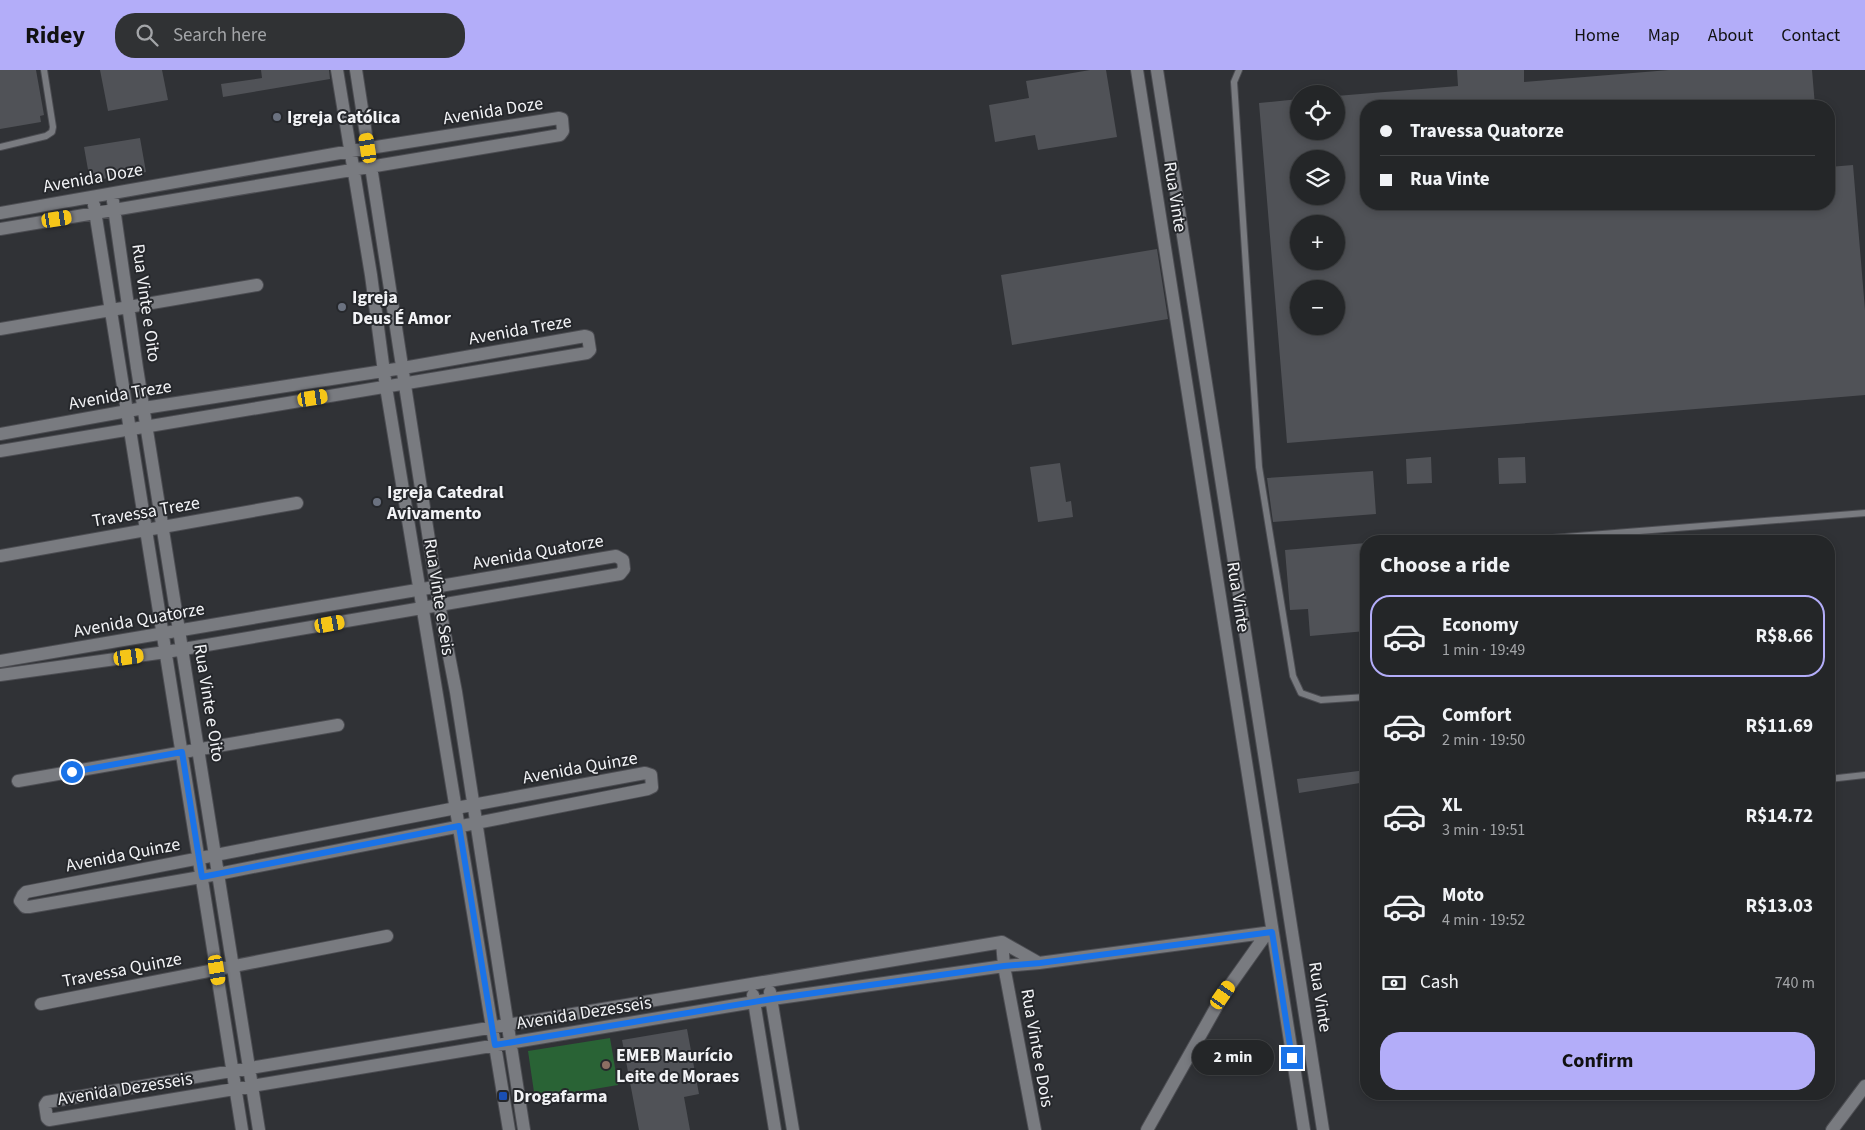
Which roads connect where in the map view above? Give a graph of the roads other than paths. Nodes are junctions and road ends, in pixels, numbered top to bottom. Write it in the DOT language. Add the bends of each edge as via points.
graph roads {
  1 [pos="44,70"];
  2 [pos="337,70"];
  3 [pos="356,70"];
  4 [pos="1137,70"];
  5 [pos="1157,70"];
  6 [pos="1239,70"];
  7 [pos="495,128"];
  8 [pos="498,145"];
  9 [pos="0,147"];
  10 [pos="368,148"];
  11 [pos="350,151"];
  12 [pos="371,167"];
  13 [pos="354,170"];
  14 [pos="111,192"];
  15 [pos="92,195"];
  16 [pos="114,210"];
  17 [pos="0,212"];
  18 [pos="95,213"];
  19 [pos="379,218"];
  20 [pos="362,220"];
  21 [pos="0,229"];
  22 [pos="257,285"];
  23 [pos="129,307"];
  24 [pos="111,310"];
  25 [pos="0,330"];
  26 [pos="403,368"];
  27 [pos="384,370"];
  28 [pos="405,384"];
  29 [pos="386,386"];
  30 [pos="144,408"];
  31 [pos="127,412"];
  32 [pos="147,425"];
  33 [pos="130,428"];
  34 [pos="0,434"];
  35 [pos="0,450"];
  36 [pos="298,503"];
  37 [pos="1865,512"];
  38 [pos="163,527"];
  39 [pos="146,530"];
  40 [pos="1588,535"];
  41 [pos="0,556"];
  42 [pos="515,574"];
  43 [pos="436,587"];
  44 [pos="421,590"];
  45 [pos="519,591"];
  46 [pos="439,604"];
  47 [pos="423,608"];
  48 [pos="179,631"];
  49 [pos="163,634"];
  50 [pos="182,649"];
  51 [pos="166,652"];
  52 [pos="0,661"];
  53 [pos="0,675"];
  54 [pos="1360,698"];
  55 [pos="338,725"];
  56 [pos="199,750"];
  57 [pos="182,752"];
  58 [pos="1865,775"];
  59 [pos="1835,778"];
  60 [pos="18,782"];
  61 [pos="473,805"];
  62 [pos="456,808"];
  63 [pos="476,822"];
  64 [pos="459,826"];
  65 [pos="215,855"];
  66 [pos="199,858"];
  67 [pos="218,874"];
  68 [pos="202,877"];
  69 [pos="1270,933"];
  70 [pos="387,936"];
  71 [pos="1002,942"];
  72 [pos="1040,963"];
  73 [pos="233,966"];
  74 [pos="1004,966"];
  75 [pos="217,970"];
  76 [pos="769,982"];
  77 [pos="751,985"];
  78 [pos="772,999"];
  79 [pos="754,1002"];
  80 [pos="41,1004"];
  81 [pos="507,1024"];
  82 [pos="492,1026"];
  83 [pos="510,1042"];
  84 [pos="495,1045"];
  85 [pos="249,1066"];
  86 [pos="232,1069"];
  87 [pos="252,1086"];
  88 [pos="1865,1086"];
  89 [pos="236,1089"];
  90 [pos="242,1130"];
  91 [pos="259,1130"];
  92 [pos="509,1130"];
  93 [pos="524,1130"];
  94 [pos="775,1130"];
  95 [pos="793,1130"];
  96 [pos="1035,1130"];
  97 [pos="1147,1130"];
  98 [pos="1304,1130"];
  99 [pos="1323,1130"];
  100 [pos="1832,1130"];
  1 -- 9 [label="lane" via="52,132"];
  2 -- 11 [label="street, Rua Vinte e Seis"];
  3 -- 10 [label="street, Rua Vinte e Seis"];
  4 -- 69 [label="street, Rua Vinte"];
  5 -- 99 [label="street, Rua Vinte"];
  6 -- 54 [label="lane" via="1234,82 1259,467 1293,676 1301,693 1321,700"];
  7 -- 8 [label="street"];
  7 -- 8 [label="street, Avenida Doze" via="559,118 564,125 560,135"];
  7 -- 10 [label="street, Avenida Doze"];
  8 -- 12 [label="street, Avenida Doze"];
  10 -- 11 [label="street, Avenida Doze"];
  10 -- 12 [label="street, Rua Vinte e Seis"];
  11 -- 13 [label="street, Rua Vinte e Seis"];
  11 -- 14 [label="street, Avenida Doze"];
  12 -- 13 [label="street, Avenida Doze"];
  12 -- 19 [label="street, Rua Vinte e Seis"];
  13 -- 16 [label="street, Avenida Doze"];
  13 -- 20 [label="street, Rua Vinte e Seis"];
  14 -- 15 [label="street, Avenida Doze"];
  14 -- 16 [label="street, Rua Vinte e Oito"];
  15 -- 17 [label="street, Avenida Doze"];
  15 -- 18 [label="street, Rua Vinte e Oito"];
  16 -- 18 [label="street, Avenida Doze"];
  16 -- 23 [label="street, Rua Vinte e Oito"];
  18 -- 21 [label="street, Avenida Doze"];
  18 -- 24 [label="street, Rua Vinte e Oito"];
  19 -- 20 [label="street"];
  19 -- 26 [label="street, Rua Vinte e Seis"];
  20 -- 27 [label="street, Rua Vinte e Seis"];
  22 -- 23 [label="street"];
  23 -- 24 [label="street"];
  23 -- 30 [label="street, Rua Vinte e Oito"];
  24 -- 25 [label="street"];
  24 -- 31 [label="street, Rua Vinte e Oito"];
  26 -- 27 [label="street, Avenida Treze"];
  26 -- 28 [label="street, Rua Vinte e Seis"];
  26 -- 28 [label="street, Avenida Treze" via="585,336 590,343 590,350 586,353"];
  27 -- 29 [label="street, Rua Vinte e Seis"];
  27 -- 30 [label="street, Avenida Treze"];
  28 -- 29 [label="street, Avenida Treze"];
  28 -- 43 [label="street, Rua Vinte e Seis"];
  29 -- 32 [label="street, Avenida Treze"];
  29 -- 44 [label="street, Rua Vinte e Seis"];
  30 -- 31 [label="street, Avenida Treze"];
  30 -- 32 [label="street, Rua Vinte e Oito"];
  31 -- 33 [label="street, Rua Vinte e Oito"];
  31 -- 34 [label="street, Avenida Treze"];
  32 -- 33 [label="street, Avenida Treze"];
  32 -- 38 [label="street, Rua Vinte e Oito"];
  33 -- 35 [label="street, Avenida Treze"];
  33 -- 39 [label="street, Rua Vinte e Oito"];
  36 -- 38 [label="street, Travessa Treze"];
  37 -- 40 [label="lane"];
  38 -- 39 [label="street, Travessa Treze"];
  38 -- 48 [label="street, Rua Vinte e Oito"];
  39 -- 41 [label="street, Travessa Treze"];
  39 -- 49 [label="street, Rua Vinte e Oito"];
  42 -- 43 [label="street, Avenida Quatorze"];
  42 -- 45 [label="street"];
  42 -- 45 [label="street, Avenida Quatorze" via="616,556 623,560 624,569 620,574"];
  43 -- 44 [label="street, Avenida Quatorze"];
  43 -- 46 [label="street, Rua Vinte e Seis"];
  44 -- 47 [label="street, Rua Vinte e Seis"];
  44 -- 48 [label="street, Avenida Quatorze"];
  45 -- 46 [label="street, Avenida Quatorze"];
  46 -- 47 [label="street, Avenida Quatorze"];
  46 -- 61 [label="street, Rua Vinte e Seis"];
  47 -- 50 [label="street, Avenida Quatorze"];
  47 -- 62 [label="street, Rua Vinte e Seis"];
  48 -- 49 [label="street, Avenida Quatorze"];
  48 -- 50 [label="street, Rua Vinte e Oito"];
  49 -- 51 [label="street, Rua Vinte e Oito"];
  49 -- 52 [label="street, Avenida Quatorze"];
  50 -- 51 [label="street, Avenida Quatorze"];
  50 -- 56 [label="street, Rua Vinte e Oito"];
  51 -- 53 [label="street, Avenida Quatorze"];
  51 -- 57 [label="street, Rua Vinte e Oito"];
  55 -- 56 [label="street"];
  56 -- 57 [label="street"];
  56 -- 65 [label="street, Rua Vinte e Oito"];
  57 -- 60 [label="street"];
  57 -- 66 [label="street, Rua Vinte e Oito"];
  58 -- 59 [label="lane"];
  61 -- 62 [label="street, Avenida Quinze"];
  61 -- 63 [label="street, Rua Vinte e Seis"];
  61 -- 63 [label="street, Avenida Quinze" via="646,772 653,781 648,789"];
  62 -- 64 [label="street, Rua Vinte e Seis"];
  62 -- 65 [label="street, Avenida Quinze"];
  63 -- 64 [label="street, Avenida Quinze"];
  63 -- 81 [label="street, Rua Vinte e Seis"];
  64 -- 67 [label="street, Avenida Quinze"];
  64 -- 82 [label="street, Rua Vinte e Seis"];
  65 -- 66 [label="street, Avenida Quinze"];
  65 -- 67 [label="street, Rua Vinte e Oito"];
  66 -- 68 [label="street, Rua Vinte e Oito"];
  66 -- 68 [label="street, Avenida Quinze" via="26,892 20,901 29,907"];
  67 -- 68 [label="street, Avenida Quinze"];
  67 -- 73 [label="street, Rua Vinte e Oito"];
  68 -- 75 [label="street, Rua Vinte e Oito"];
  69 -- 72 [label="street, Avenida Dezesseis"];
  69 -- 97 [label="street" via="1223,995"];
  69 -- 98 [label="street, Rua Vinte"];
  70 -- 73 [label="street, Travessa Quinze"];
  71 -- 72 [label="street"];
  71 -- 74 [label="street, Rua Vinte e Dois"];
  71 -- 76 [label="street, Avenida Dezesseis"];
  72 -- 74 [label="street, Avenida Dezesseis"];
  73 -- 75 [label="street, Travessa Quinze"];
  73 -- 85 [label="street, Rua Vinte e Oito"];
  74 -- 78 [label="street, Avenida Dezesseis"];
  74 -- 96 [label="street, Rua Vinte e Dois"];
  75 -- 80 [label="street, Travessa Quinze"];
  75 -- 86 [label="street, Rua Vinte e Oito"];
  76 -- 77 [label="street, Avenida Dezesseis"];
  76 -- 78 [label="street"];
  77 -- 79 [label="street"];
  77 -- 81 [label="street, Avenida Dezesseis"];
  78 -- 79 [label="street, Avenida Dezesseis"];
  78 -- 95 [label="street"];
  79 -- 83 [label="street, Avenida Dezesseis"];
  79 -- 94 [label="street"];
  81 -- 82 [label="street, Avenida Dezesseis"];
  81 -- 83 [label="street, Rua Vinte e Seis"];
  82 -- 84 [label="street, Rua Vinte e Seis"];
  82 -- 85 [label="street, Avenida Dezesseis"];
  83 -- 84 [label="street, Avenida Dezesseis"];
  83 -- 93 [label="street, Rua Vinte e Seis"];
  84 -- 87 [label="street, Avenida Dezesseis"];
  84 -- 92 [label="street, Rua Vinte e Seis"];
  85 -- 86 [label="street, Avenida Dezesseis"];
  85 -- 87 [label="street, Rua Vinte e Oito"];
  86 -- 89 [label="street, Rua Vinte e Oito"];
  86 -- 89 [label="street, Avenida Dezesseis" via="47,1102 46,1118"];
  87 -- 89 [label="street, Avenida Dezesseis"];
  87 -- 91 [label="street, Rua Vinte e Oito"];
  88 -- 100 [label="street"];
  89 -- 90 [label="street, Rua Vinte e Oito"];
}
